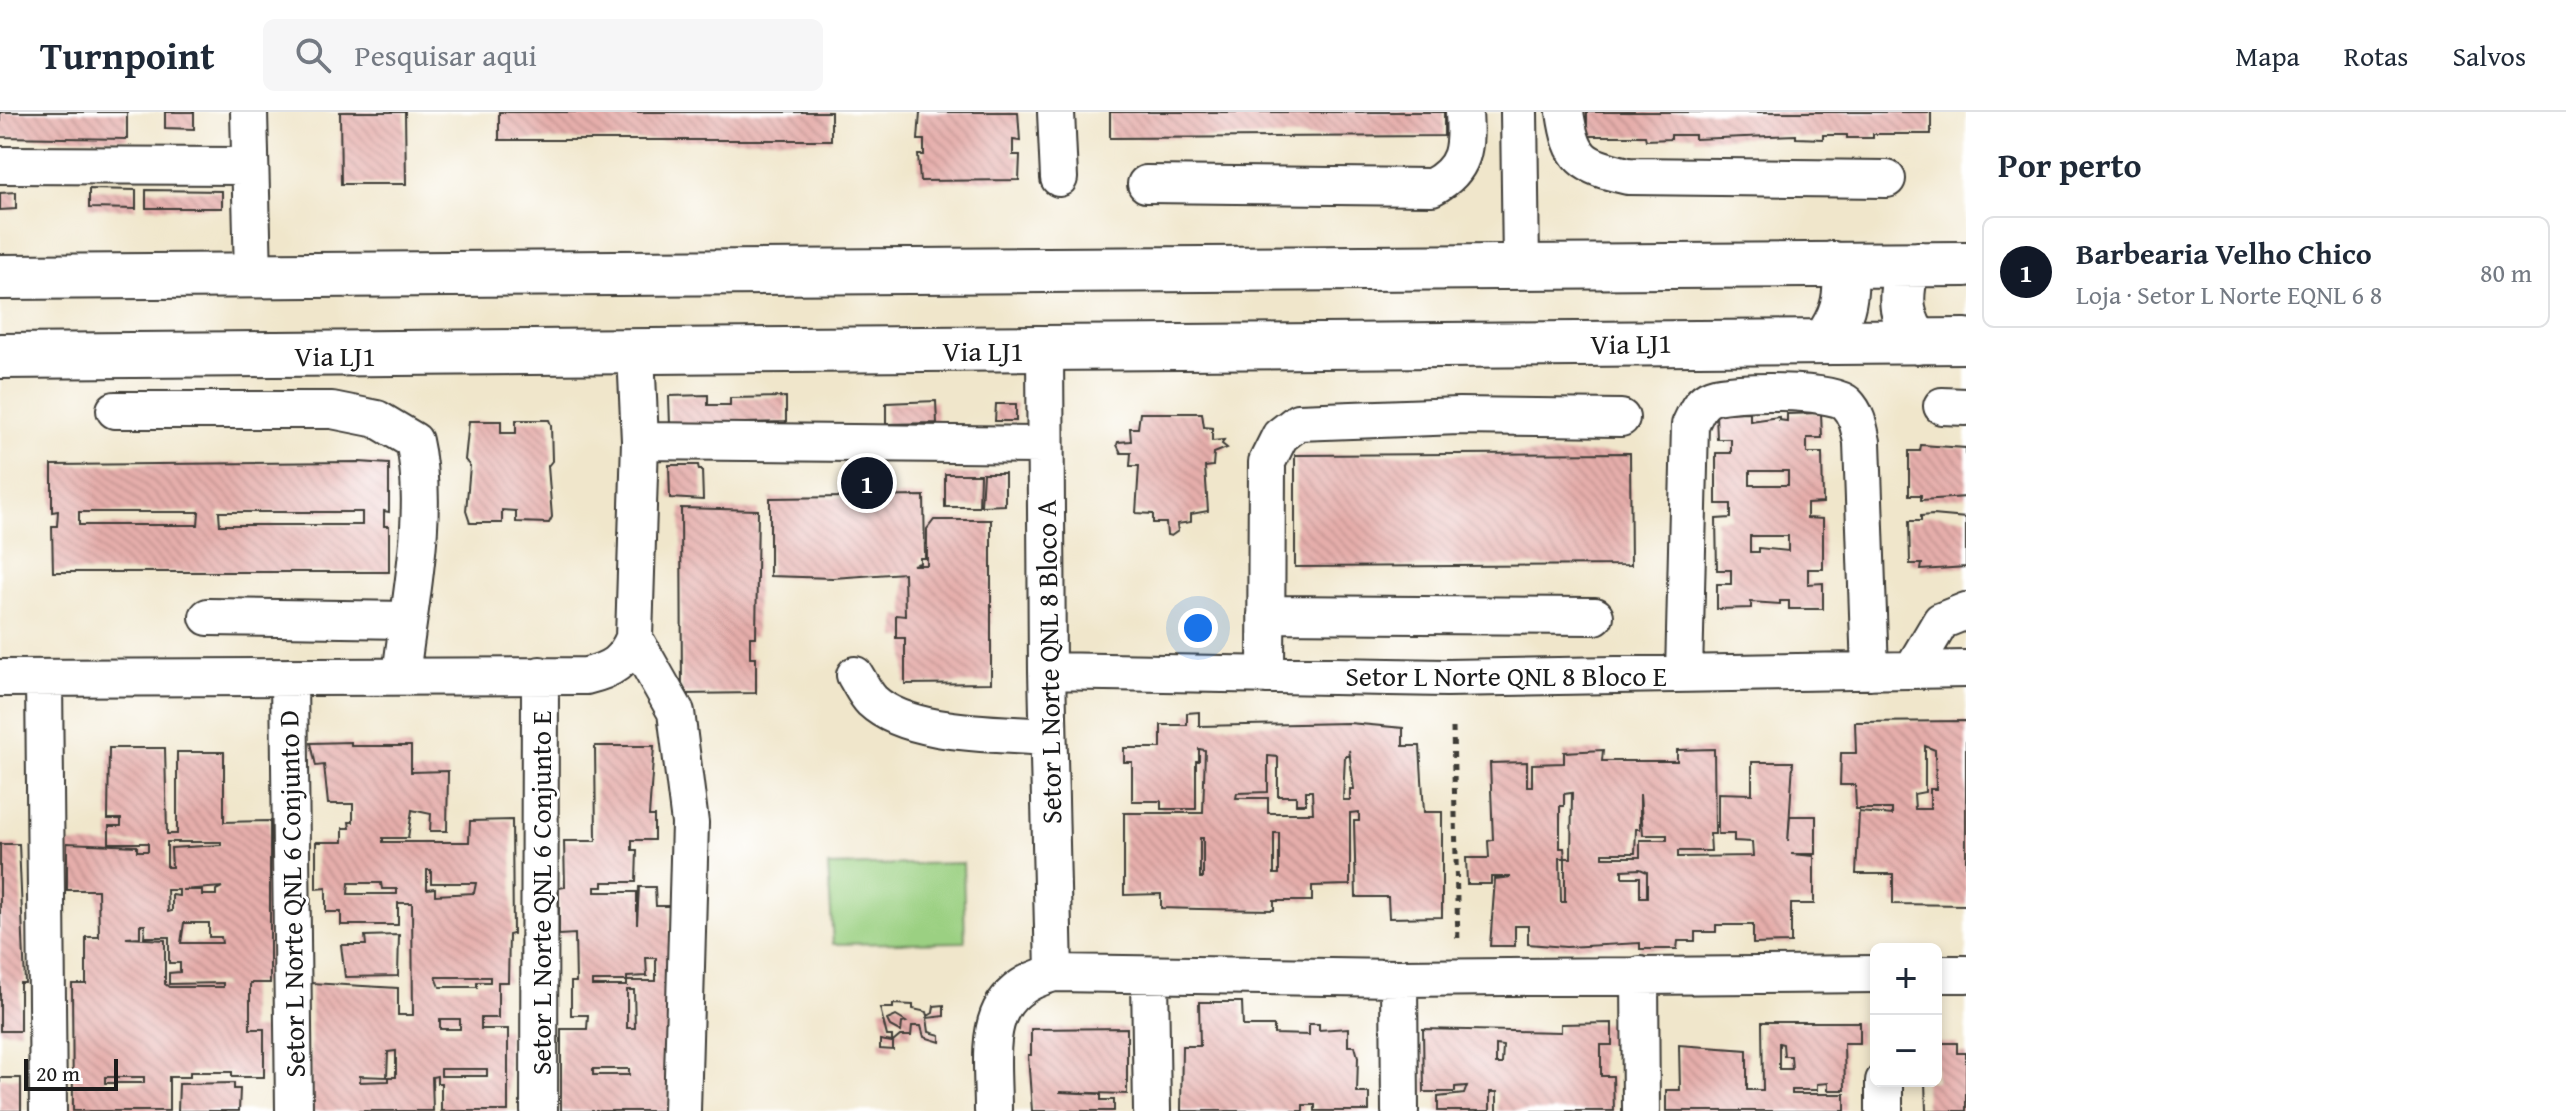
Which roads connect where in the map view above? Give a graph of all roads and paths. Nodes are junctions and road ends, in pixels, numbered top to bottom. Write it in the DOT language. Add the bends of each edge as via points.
graph roads {
  1 [pos="249,112"];
  2 [pos="1056,112"];
  3 [pos="1464,112"];
  4 [pos="1519,112"];
  5 [pos="1565,112"];
  6 [pos="0,165"];
  7 [pos="248,166"];
  8 [pos="1059,178"];
  9 [pos="1887,179"];
  10 [pos="1146,184"];
  11 [pos="1833,264"];
  12 [pos="1919,264"];
  13 [pos="1966,264"];
  14 [pos="1521,266"];
  15 [pos="253,275"];
  16 [pos="0,277"];
  17 [pos="1825,341"];
  18 [pos="1966,341"];
  19 [pos="1918,342"];
  20 [pos="1045,350"];
  21 [pos="636,353"];
  22 [pos="0,356"];
  23 [pos="115,410"];
  24 [pos="1621,418"];
  25 [pos="640,441"];
  26 [pos="1044,445"];
  27 [pos="1266,614"];
  28 [pos="1595,616"];
  29 [pos="1954,616"];
  30 [pos="208,617"];
  31 [pos="407,620"];
  32 [pos="634,638"];
  33 [pos="1966,652"];
  34 [pos="1966,669"];
  35 [pos="1912,670"];
  36 [pos="1047,671"];
  37 [pos="1870,671"];
  38 [pos="1684,674"];
  39 [pos="540,675"];
  40 [pos="855,675"];
  41 [pos="1266,675"];
  42 [pos="401,676"];
  43 [pos="289,677"];
  44 [pos="0,678"];
  45 [pos="44,678"];
  46 [pos="1453,728"];
  47 [pos="1048,737"];
  48 [pos="1870,974"];
  49 [pos="1942,974"];
  50 [pos="1966,974"];
  51 [pos="1640,975"];
  52 [pos="1040,977"];
  53 [pos="1150,977"];
  54 [pos="1459,977"];
  55 [pos="1399,978"];
  56 [pos="1884,1087"];
  57 [pos="48,1111"];
  58 [pos="294,1111"];
  59 [pos="539,1111"];
  60 [pos="682,1111"];
  61 [pos="993,1111"];
  62 [pos="1152,1111"];
  63 [pos="1400,1111"];
  64 [pos="1641,1111"];
  65 [pos="1884,1111"];
  1 -- 7 [label="street"];
  2 -- 8 [label="street"];
  3 -- 10 [label="street" via="1463,158 1456,171 1432,187"];
  4 -- 14 [label="street"];
  5 -- 9 [label="street" via="1570,146 1602,170 1628,176"];
  6 -- 7 [label="street"];
  7 -- 15 [label="street"];
  11 -- 12 [label="main road"];
  11 -- 14 [label="main road"];
  11 -- 17 [label="main road" via="1845,271 1847,295 1840,319"];
  12 -- 13 [label="main road"];
  12 -- 19 [label="main road" via="1906,273 1900,294 1904,323"];
  14 -- 15 [label="main road"];
  15 -- 16 [label="main road"];
  17 -- 19 [label="main road, Via LJ1"];
  17 -- 20 [label="main road, Via LJ1"];
  18 -- 19 [label="main road, Via LJ1"];
  20 -- 21 [label="main road, Via LJ1"];
  20 -- 26 [label="street, Setor L Norte QNL 8 Bloco A"];
  21 -- 22 [label="main road, Via LJ1"];
  21 -- 25 [label="street"];
  23 -- 31 [label="street" via="332,410 377,419 400,430 414,441 420,466"];
  24 -- 27 [label="street" via="1459,416 1298,422 1280,436 1267,462"];
  25 -- 26 [label="street"];
  25 -- 32 [label="street"];
  26 -- 36 [label="street, Setor L Norte QNL 8 Bloco A"];
  27 -- 28 [label="street"];
  27 -- 41 [label="street"];
  29 -- 33 [label="street"];
  29 -- 35 [label="street"];
  30 -- 31 [label="street"];
  31 -- 42 [label="street"];
  32 -- 39 [label="street" via="626,656 609,671"];
  32 -- 60 [label="street" via="676,712 690,823"];
  34 -- 35 [label="street, Setor L Norte QNL 8 Bloco E"];
  35 -- 37 [label="street, Setor L Norte QNL 8 Bloco E"];
  36 -- 41 [label="street, Setor L Norte QNL 8 Bloco E"];
  36 -- 47 [label="street, Setor L Norte QNL 8 Bloco A"];
  37 -- 38 [label="street, Setor L Norte QNL 8 Bloco E"];
  37 -- 38 [label="street" via="1857,417 1844,401 1826,395 1750,393 1713,397 1698,406 1690,425"];
  38 -- 41 [label="street, Setor L Norte QNL 8 Bloco E"];
  39 -- 42 [label="street"];
  39 -- 59 [label="street, Setor L Norte QNL 6 Conjunto E"];
  40 -- 47 [label="street" via="872,701 898,718 945,728"];
  42 -- 43 [label="street"];
  43 -- 45 [label="street"];
  43 -- 58 [label="street, Setor L Norte QNL 6 Conjunto D"];
  44 -- 45 [label="street"];
  45 -- 57 [label="street"];
  46 -- 54 [label="path"];
  47 -- 52 [label="street, Setor L Norte QNL 8 Bloco A"];
  48 -- 51 [label="street"];
  49 -- 50 [label="street"];
  51 -- 54 [label="street"];
  51 -- 64 [label="street"];
  52 -- 53 [label="street"];
  52 -- 61 [label="street" via="1009,994 998,1017"];
  53 -- 55 [label="street"];
  53 -- 62 [label="street"];
  54 -- 55 [label="street"];
  55 -- 63 [label="street"];
  56 -- 65 [label="street"];
}
